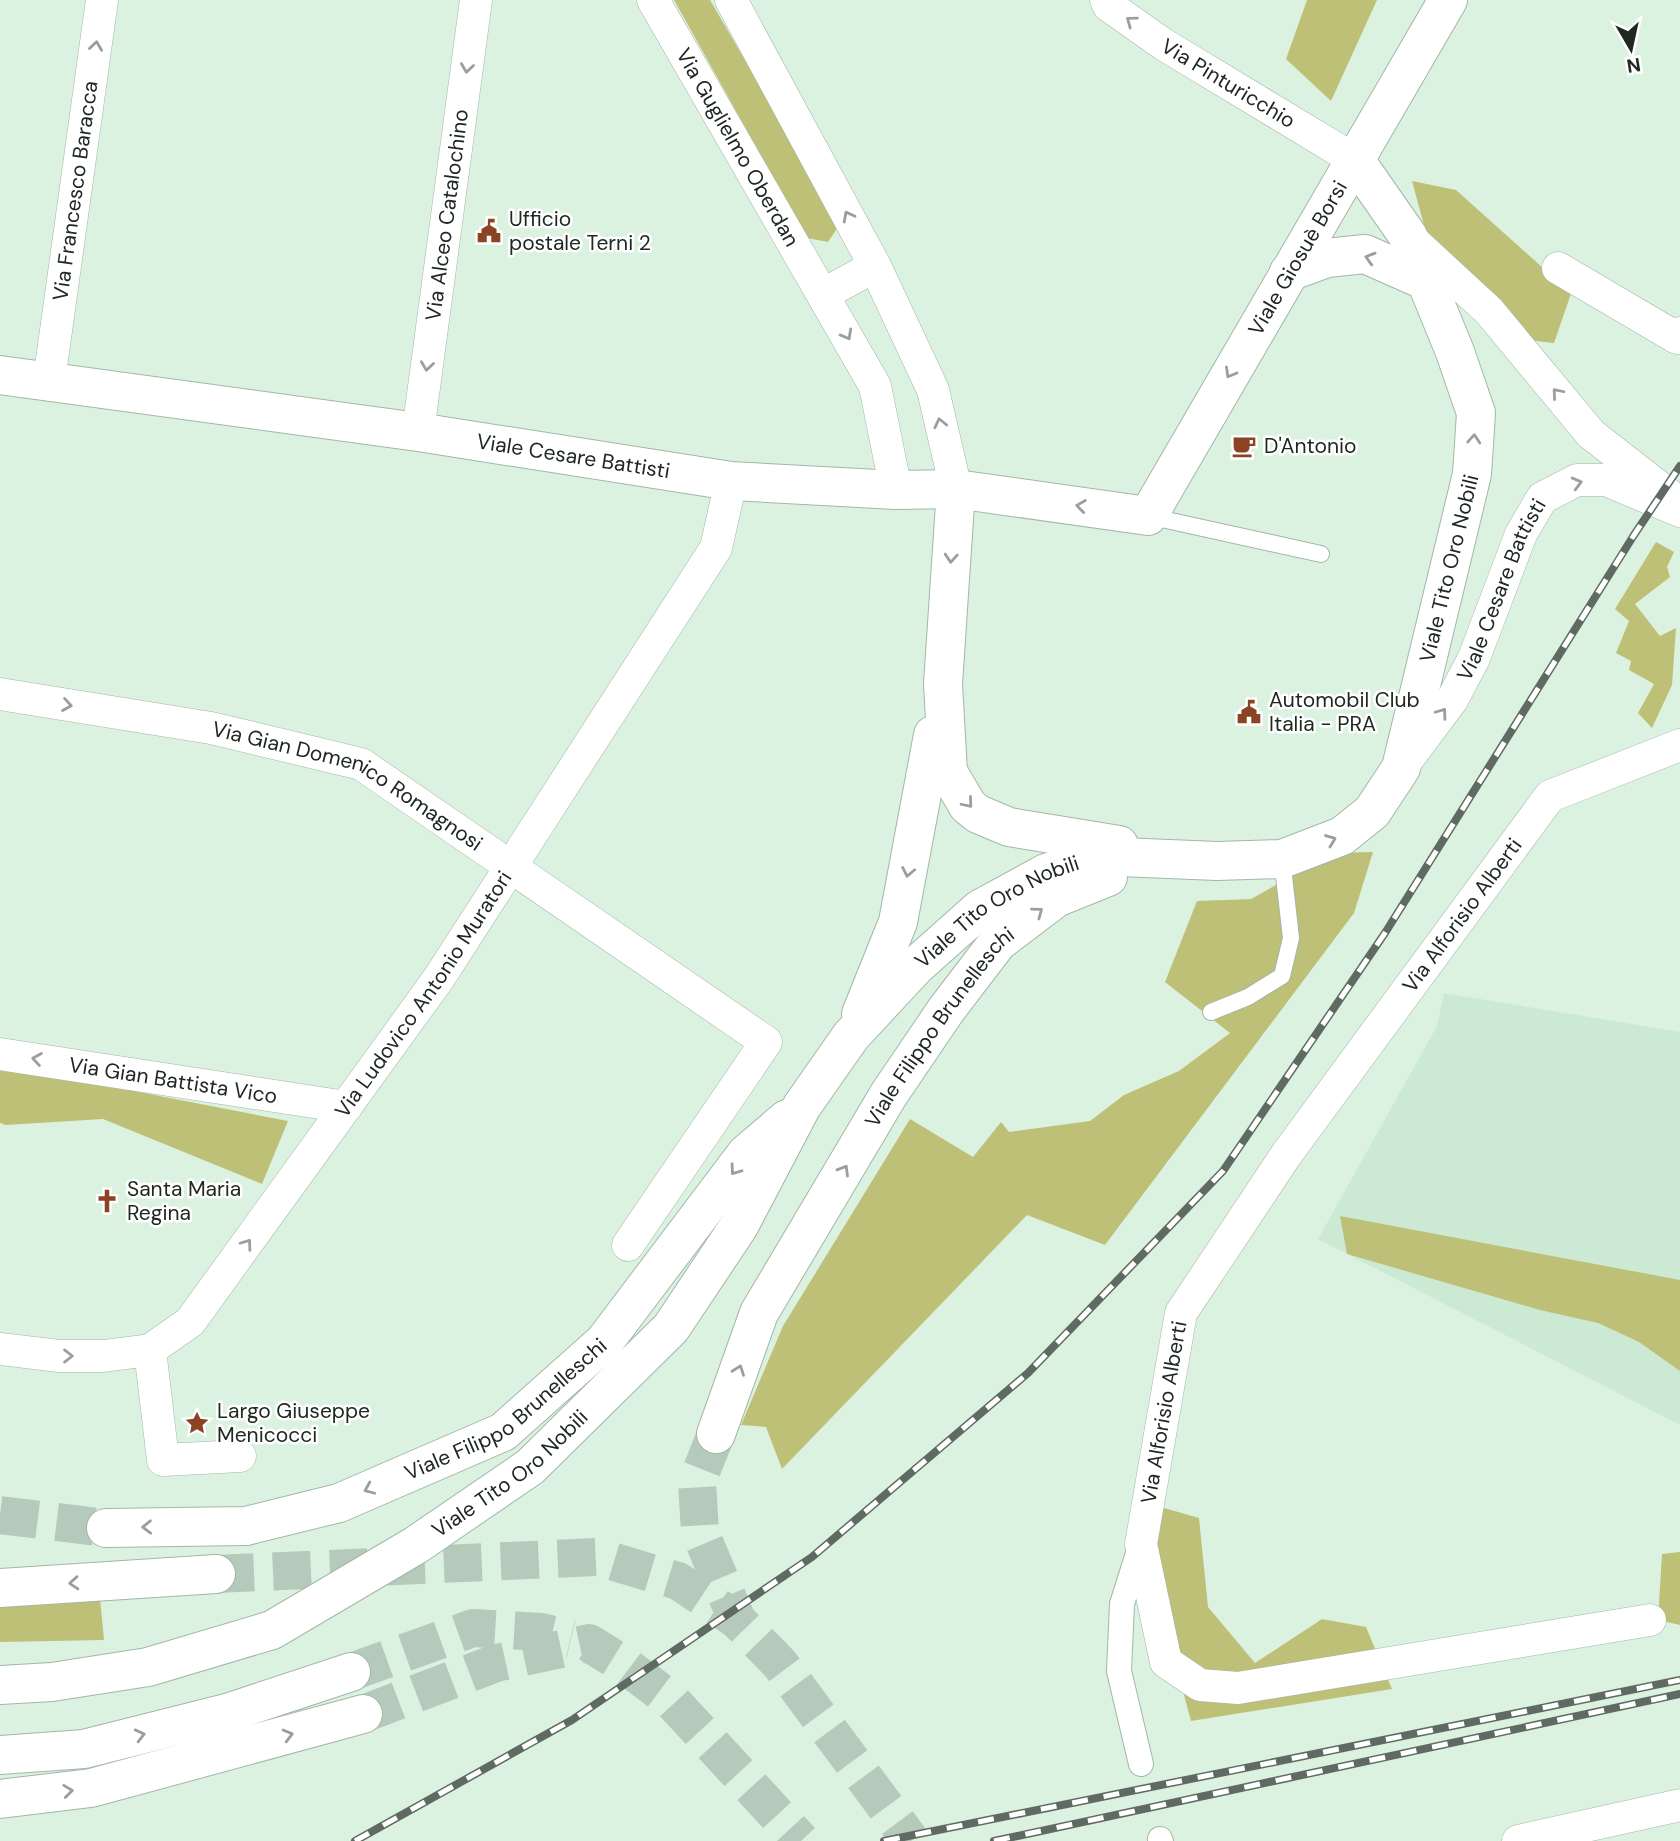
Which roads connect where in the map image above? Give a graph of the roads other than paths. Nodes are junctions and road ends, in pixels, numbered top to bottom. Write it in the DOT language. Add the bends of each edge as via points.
graph roads {
  1 [pos="102,0"];
  2 [pos="476,0"];
  3 [pos="653,0"];
  4 [pos="730,0"];
  5 [pos="1106,0"];
  6 [pos="1448,0"];
  7 [pos="1355,160"];
  8 [pos="1408,236"];
  9 [pos="875,266"];
  10 [pos="1558,268"];
  11 [pos="1289,272"];
  12 [pos="1426,281"];
  13 [pos="824,294"];
  14 [pos="1680,333"];
  15 [pos="0,375"];
  16 [pos="49,381"];
  17 [pos="418,432"];
  18 [pos="731,481"];
  19 [pos="956,489"];
  20 [pos="896,490"];
  21 [pos="1680,503"];
  22 [pos="1680,511"];
  23 [pos="1148,516"];
  24 [pos="1321,554"];
  25 [pos="943,684"];
  26 [pos="0,695"];
  27 [pos="1680,745"];
  28 [pos="1401,768"];
  29 [pos="1282,859"];
  30 [pos="1217,862"];
  31 [pos="510,865"];
  32 [pos="1212,1012"];
  33 [pos="851,1036"];
  34 [pos="0,1054"];
  35 [pos="802,1106"];
  36 [pos="346,1107"];
  37 [pos="628,1245"];
  38 [pos="0,1349"];
  39 [pos="150,1350"];
  40 [pos="716,1434"];
  41 [pos="240,1456"];
  42 [pos="106,1528"];
  43 [pos="1141,1544"];
  44 [pos="216,1574"];
  45 [pos="0,1588"];
  46 [pos="1650,1620"];
  47 [pos="351,1672"];
  48 [pos="0,1685"];
  49 [pos="363,1714"];
  50 [pos="0,1755"];
  51 [pos="1141,1764"];
  52 [pos="0,1798"];
  53 [pos="1680,1805"];
  54 [pos="1518,1841"];
  16 -- 1 [label="street, Via Francesco Baracca, one-way"];
  2 -- 17 [label="street, Via Alceo Catalochino, one-way"];
  3 -- 13 [label="street, Via Guglielmo Oberdan"];
  9 -- 4 [label="street, one-way"];
  7 -- 5 [label="street, Via Pinturicchio, one-way" via="1163,44"];
  6 -- 7 [label="street, Viale Giosuè Borsi"];
  7 -- 8 [label="street, Viale Tito Oro Nobili"];
  7 -- 11 [label="street, Viale Giosuè Borsi"];
  8 -- 12 [label="street, Viale Tito Oro Nobili"];
  21 -- 8 [label="street, one-way" via="1591,434 1489,311"];
  9 -- 13 [label="street"];
  19 -- 9 [label="street, one-way" via="933,390"];
  10 -- 14 [label="street" via="1677,338"];
  12 -- 11 [label="street, one-way" via="1365,254 1327,258"];
  11 -- 23 [label="street, Viale Giosuè Borsi, one-way"];
  28 -- 12 [label="street, Viale Tito Oro Nobili, one-way" via="1472,474 1476,413"];
  13 -- 20 [label="street, Via Guglielmo Oberdan, one-way" via="875,386"];
  15 -- 16 [label="street, Viale Cesare Battisti"];
  16 -- 17 [label="street, Viale Cesare Battisti"];
  17 -- 18 [label="street, Viale Cesare Battisti"];
  18 -- 20 [label="street, Viale Cesare Battisti"];
  18 -- 31 [label="street, Via Ludovico Antonio Muratori" via="716,548"];
  19 -- 20 [label="street, Viale Cesare Battisti"];
  23 -- 19 [label="street, Viale Cesare Battisti, one-way"];
  19 -- 25 [label="street, Viale Tito Oro Nobili, one-way"];
  28 -- 22 [label="street, Viale Cesare Battisti, one-way" via="1452,700 1474,658 1521,534 1542,498 1577,480 1606,480"];
  23 -- 24 [label="lane"];
  25 -- 30 [label="street, Viale Tito Oro Nobili, one-way" via="948,772 978,814 1009,827"];
  25 -- 33 [label="street, Viale Tito Oro Nobili, one-way" via="898,922"];
  26 -- 31 [label="street, Via Gian Domenico Romagnosi, one-way" via="211,728 360,764"];
  27 -- 43 [label="street, Via Alforisio Alberti" via="1550,796 1286,1155 1181,1313"];
  29 -- 28 [label="street, Viale Tito Oro Nobili, one-way" via="1342,836 1372,812"];
  29 -- 30 [label="street, Viale Tito Oro Nobili"];
  29 -- 32 [label="lane" via="1291,938 1282,976"];
  30 -- 33 [label="street, Viale Tito Oro Nobili" via="1121,857 1082,861 1046,873 980,909 916,966"];
  40 -- 30 [label="street, Viale Filippo Brunelleschi, one-way" via="759,1312 889,1094 998,942 1056,898 1117,874"];
  31 -- 36 [label="street, Via Ludovico Antonio Muratori" via="439,978"];
  31 -- 37 [label="street, Via Gian Domenico Romagnosi" via="766,1042"];
  33 -- 35 [label="street, Viale Tito Oro Nobili"];
  36 -- 34 [label="street, Via Gian Battista Vico, one-way"];
  35 -- 42 [label="street, Viale Filippo Brunelleschi, one-way" via="746,1154 604,1342 503,1432 338,1503 246,1526"];
  35 -- 48 [label="street, Viale Tito Oro Nobili" via="739,1226 671,1328 530,1467 416,1545 272,1630 148,1668"];
  39 -- 36 [label="street, Via Ludovico Antonio Muratori, one-way" via="190,1322"];
  38 -- 39 [label="street, Via Ludovico Antonio Muratori, one-way" via="59,1356"];
  39 -- 41 [label="street" via="163,1460"];
  43 -- 46 [label="street, Via Alforisio Alberti" via="1166,1662 1200,1685 1238,1688"];
  43 -- 51 [label="street" via="1122,1604 1119,1671"];
  44 -- 45 [label="street, one-way"];
  50 -- 47 [label="street, one-way" via="84,1749 227,1713"];
  52 -- 49 [label="street, one-way" via="92,1788"];
  53 -- 54 [label="street"];
}
